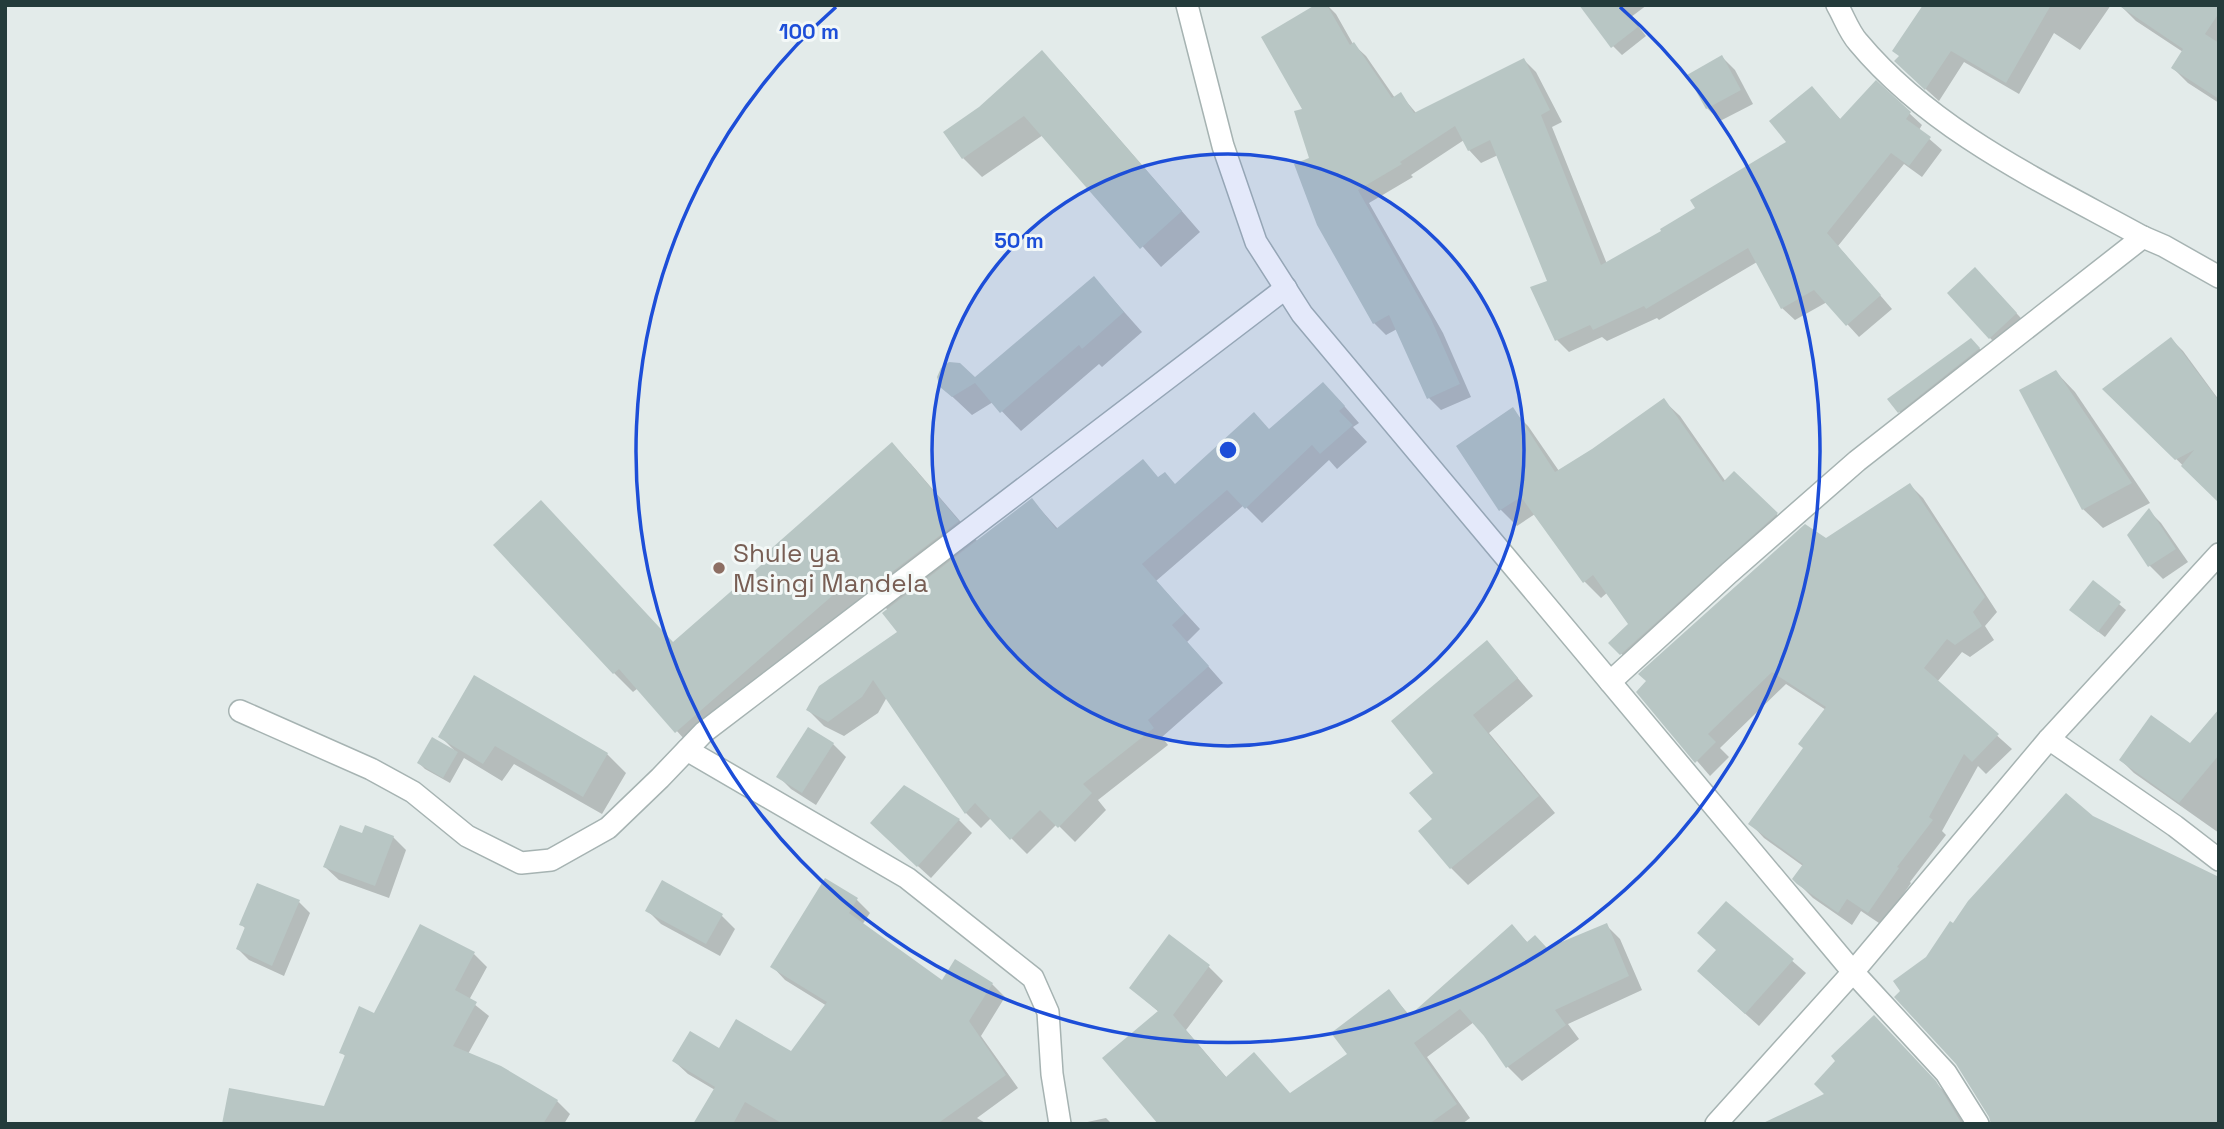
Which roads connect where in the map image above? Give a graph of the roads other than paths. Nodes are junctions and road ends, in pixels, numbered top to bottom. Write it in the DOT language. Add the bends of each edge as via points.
graph roads {
  1 [pos="1187,5"];
  2 [pos="1837,5"];
  3 [pos="2143,237"];
  4 [pos="2219,277"];
  5 [pos="1286,288"];
  6 [pos="2219,554"];
  7 [pos="1610,682"];
  8 [pos="240,711"];
  9 [pos="2049,739"];
  10 [pos="687,750"];
  11 [pos="2219,860"];
  12 [pos="1853,971"];
  13 [pos="1059,1124"];
  14 [pos="1716,1124"];
  15 [pos="1978,1124"];
  1 -- 5 [label="street" via="1223,146 1256,242"];
  2 -- 3 [label="street" via="1856,41 1909,96 1976,144"];
  3 -- 4 [label="street"];
  3 -- 7 [label="street" via="1857,461"];
  5 -- 7 [label="street" via="1302,314"];
  5 -- 10 [label="street"];
  6 -- 9 [label="street"];
  7 -- 12 [label="street"];
  8 -- 10 [label="street" via="371,769 413,792 467,836 520,863 551,860 608,828"];
  9 -- 11 [label="street"];
  9 -- 12 [label="street"];
  10 -- 13 [label="street" via="908,878 1033,978 1048,1012"];
  12 -- 14 [label="street"];
  12 -- 15 [label="street" via="1946,1073"];
}
